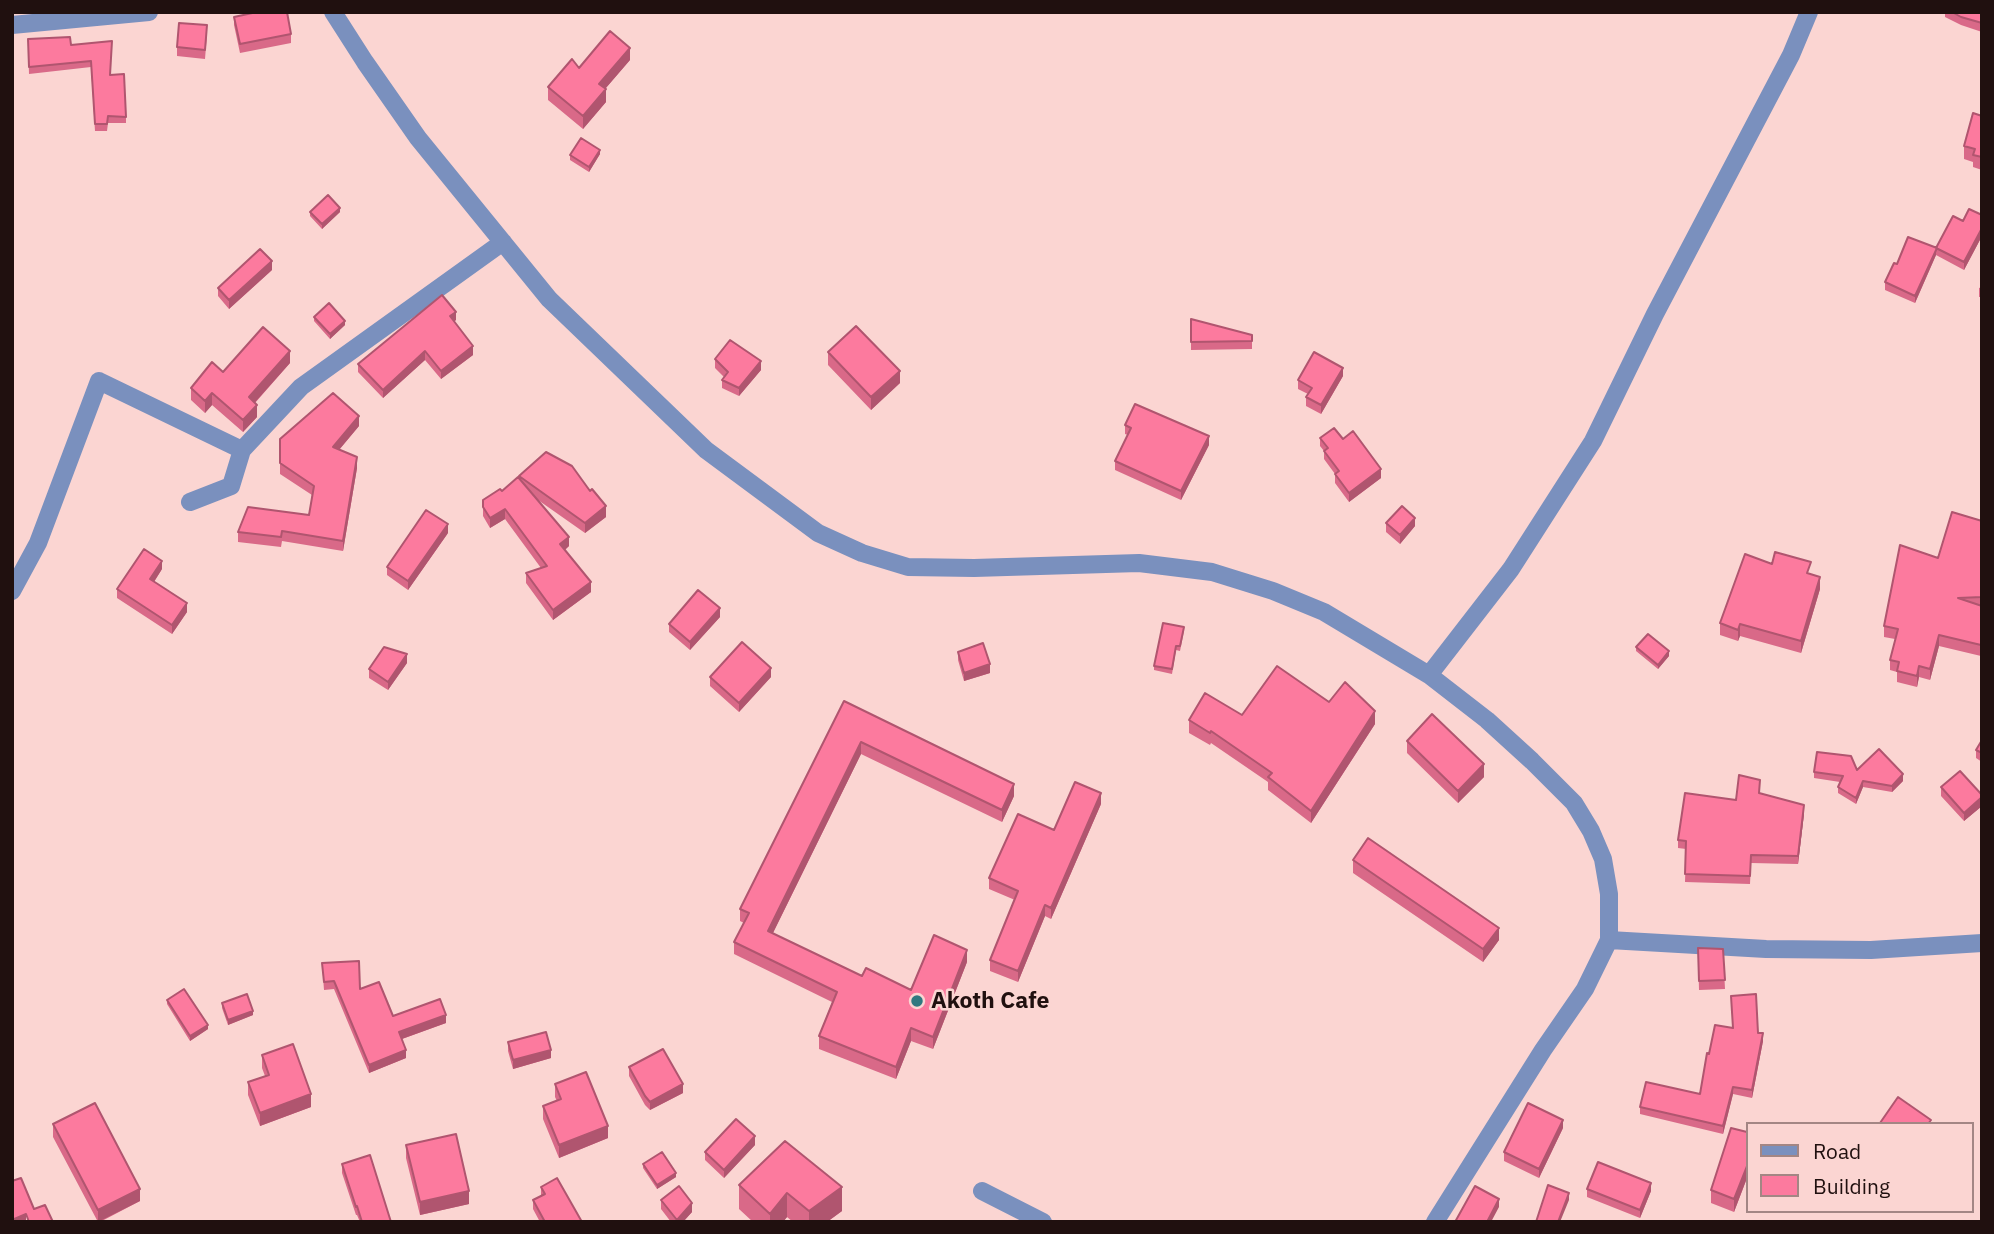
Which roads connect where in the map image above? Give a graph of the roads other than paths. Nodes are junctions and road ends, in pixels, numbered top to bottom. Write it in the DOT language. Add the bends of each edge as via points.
graph roads {
  1 [pos="149,12"];
  2 [pos="333,12"];
  3 [pos="1809,12"];
  4 [pos="12,26"];
  5 [pos="503,242"];
  6 [pos="242,450"];
  7 [pos="190,502"];
  8 [pos="12,591"];
  9 [pos="1429,676"];
  10 [pos="1609,940"];
  11 [pos="1982,943"];
  12 [pos="982,1191"];
  13 [pos="1043,1222"];
  14 [pos="1435,1222"];
  1 -- 4 [label="street"];
  2 -- 5 [label="street" via="418,138"];
  3 -- 9 [label="street" via="1593,441 1511,569"];
  5 -- 6 [label="street" via="301,387"];
  5 -- 9 [label="street" via="549,299 706,450 818,533 908,567 1139,564 1212,572 1324,612"];
  6 -- 7 [label="street" via="231,486"];
  6 -- 8 [label="street" via="99,381 38,543"];
  9 -- 10 [label="street" via="1487,720 1574,803 1603,859"];
  10 -- 11 [label="street" via="1871,950"];
  10 -- 14 [label="street" via="1585,989"];
  12 -- 13 [label="street"];
}
